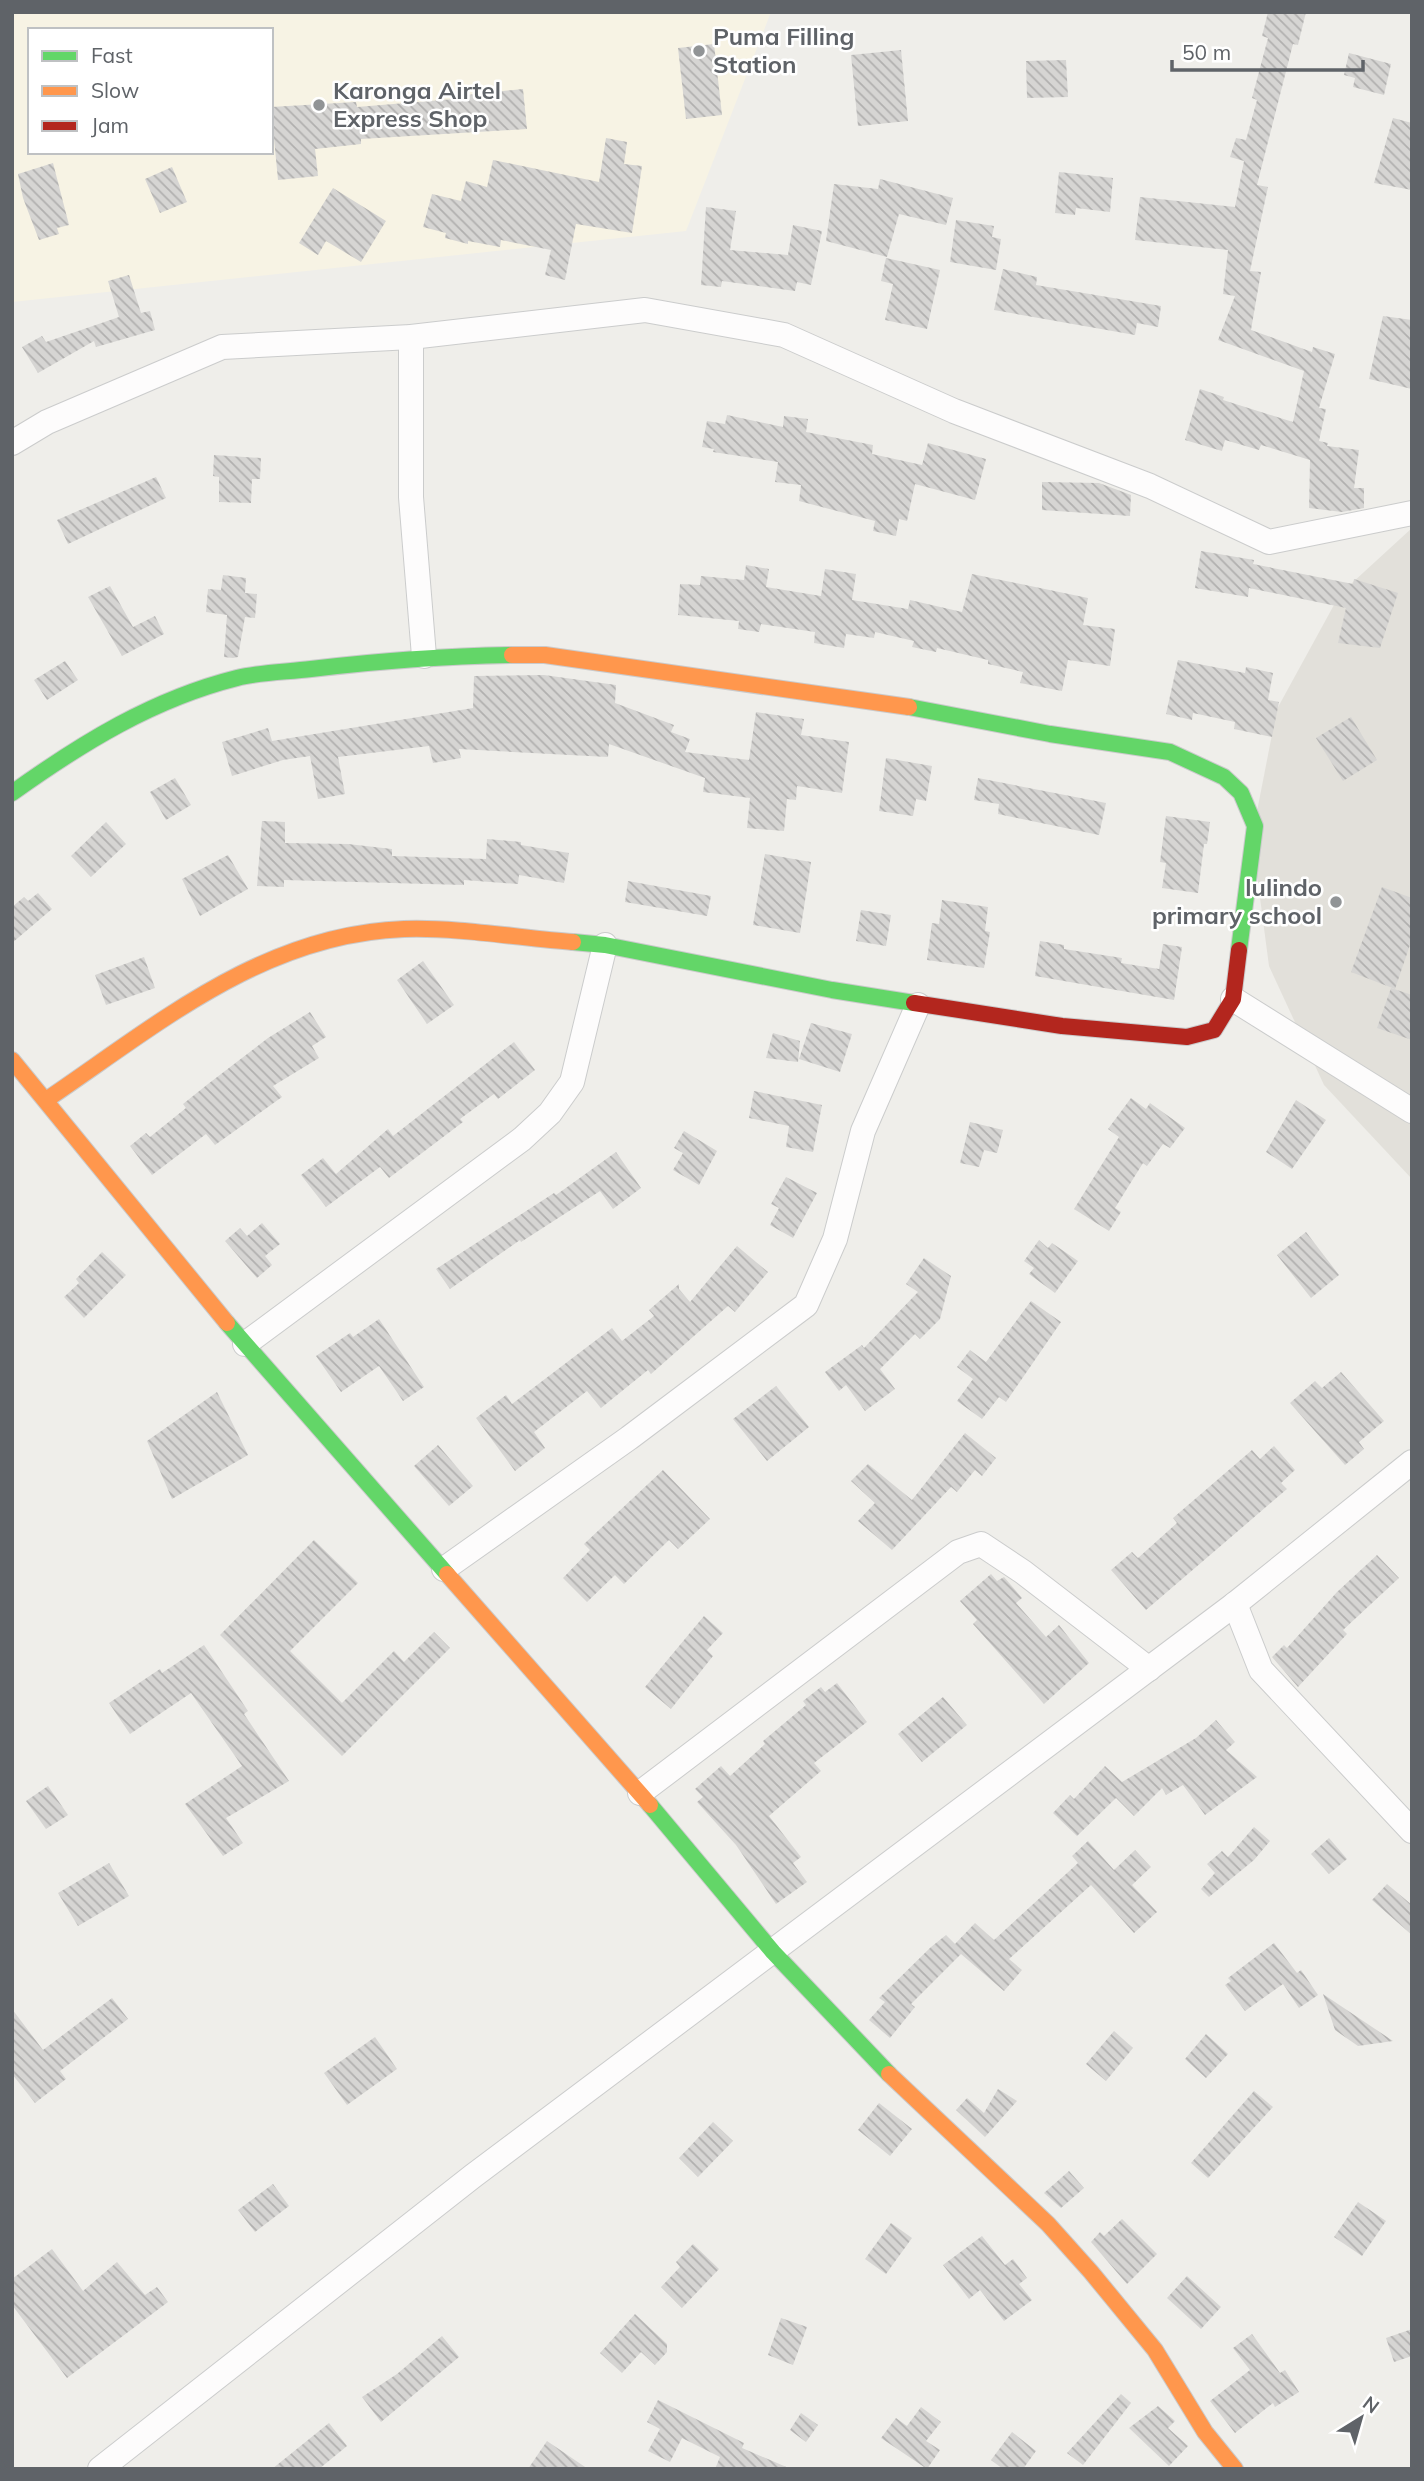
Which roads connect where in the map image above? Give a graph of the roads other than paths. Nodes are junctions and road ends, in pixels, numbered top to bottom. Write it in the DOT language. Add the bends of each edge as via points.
graph roads {
  1 [pos="411,337"];
  2 [pos="12,443"];
  3 [pos="1412,513"];
  4 [pos="424,656"];
  5 [pos="12,793"];
  6 [pos="605,945"];
  7 [pos="1233,999"];
  8 [pos="918,1005"];
  9 [pos="12,1060"];
  10 [pos="46,1100"];
  11 [pos="1412,1111"];
  12 [pos="245,1344"];
  13 [pos="1412,1462"];
  14 [pos="444,1569"];
  15 [pos="1235,1604"];
  16 [pos="1149,1669"];
  17 [pos="640,1793"];
  18 [pos="1412,1831"];
  19 [pos="773,1952"];
  20 [pos="100,2469"];
  21 [pos="1235,2469"];
  1 -- 2 [label="street" via="222,346 47,422"];
  1 -- 3 [label="street" via="645,310 784,335 954,411 1150,486 1269,542"];
  1 -- 4 [label="street" via="411,497"];
  4 -- 5 [label="street" via="239,677 164,702 109,729"];
  4 -- 7 [label="street" via="545,655 873,700 1170,752 1224,777 1241,793 1255,826"];
  6 -- 8 [label="street"];
  6 -- 10 [label="street" via="405,929 340,936 227,978"];
  6 -- 12 [label="street" via="572,1082 550,1113 522,1139"];
  7 -- 8 [label="street" via="1213,1030 1187,1037 1062,1026"];
  7 -- 11 [label="street"];
  8 -- 14 [label="street" via="863,1131 835,1239 806,1304 629,1438"];
  9 -- 10 [label="street"];
  10 -- 12 [label="street"];
  12 -- 14 [label="street"];
  13 -- 15 [label="street"];
  14 -- 17 [label="street"];
  15 -- 16 [label="street"];
  15 -- 18 [label="street" via="1261,1670"];
  16 -- 17 [label="street" via="981,1544 958,1552"];
  16 -- 19 [label="street"];
  17 -- 19 [label="street"];
  19 -- 20 [label="street" via="473,2176"];
  19 -- 21 [label="street" via="859,2046 1074,2253 1156,2350 1205,2432"];
}
